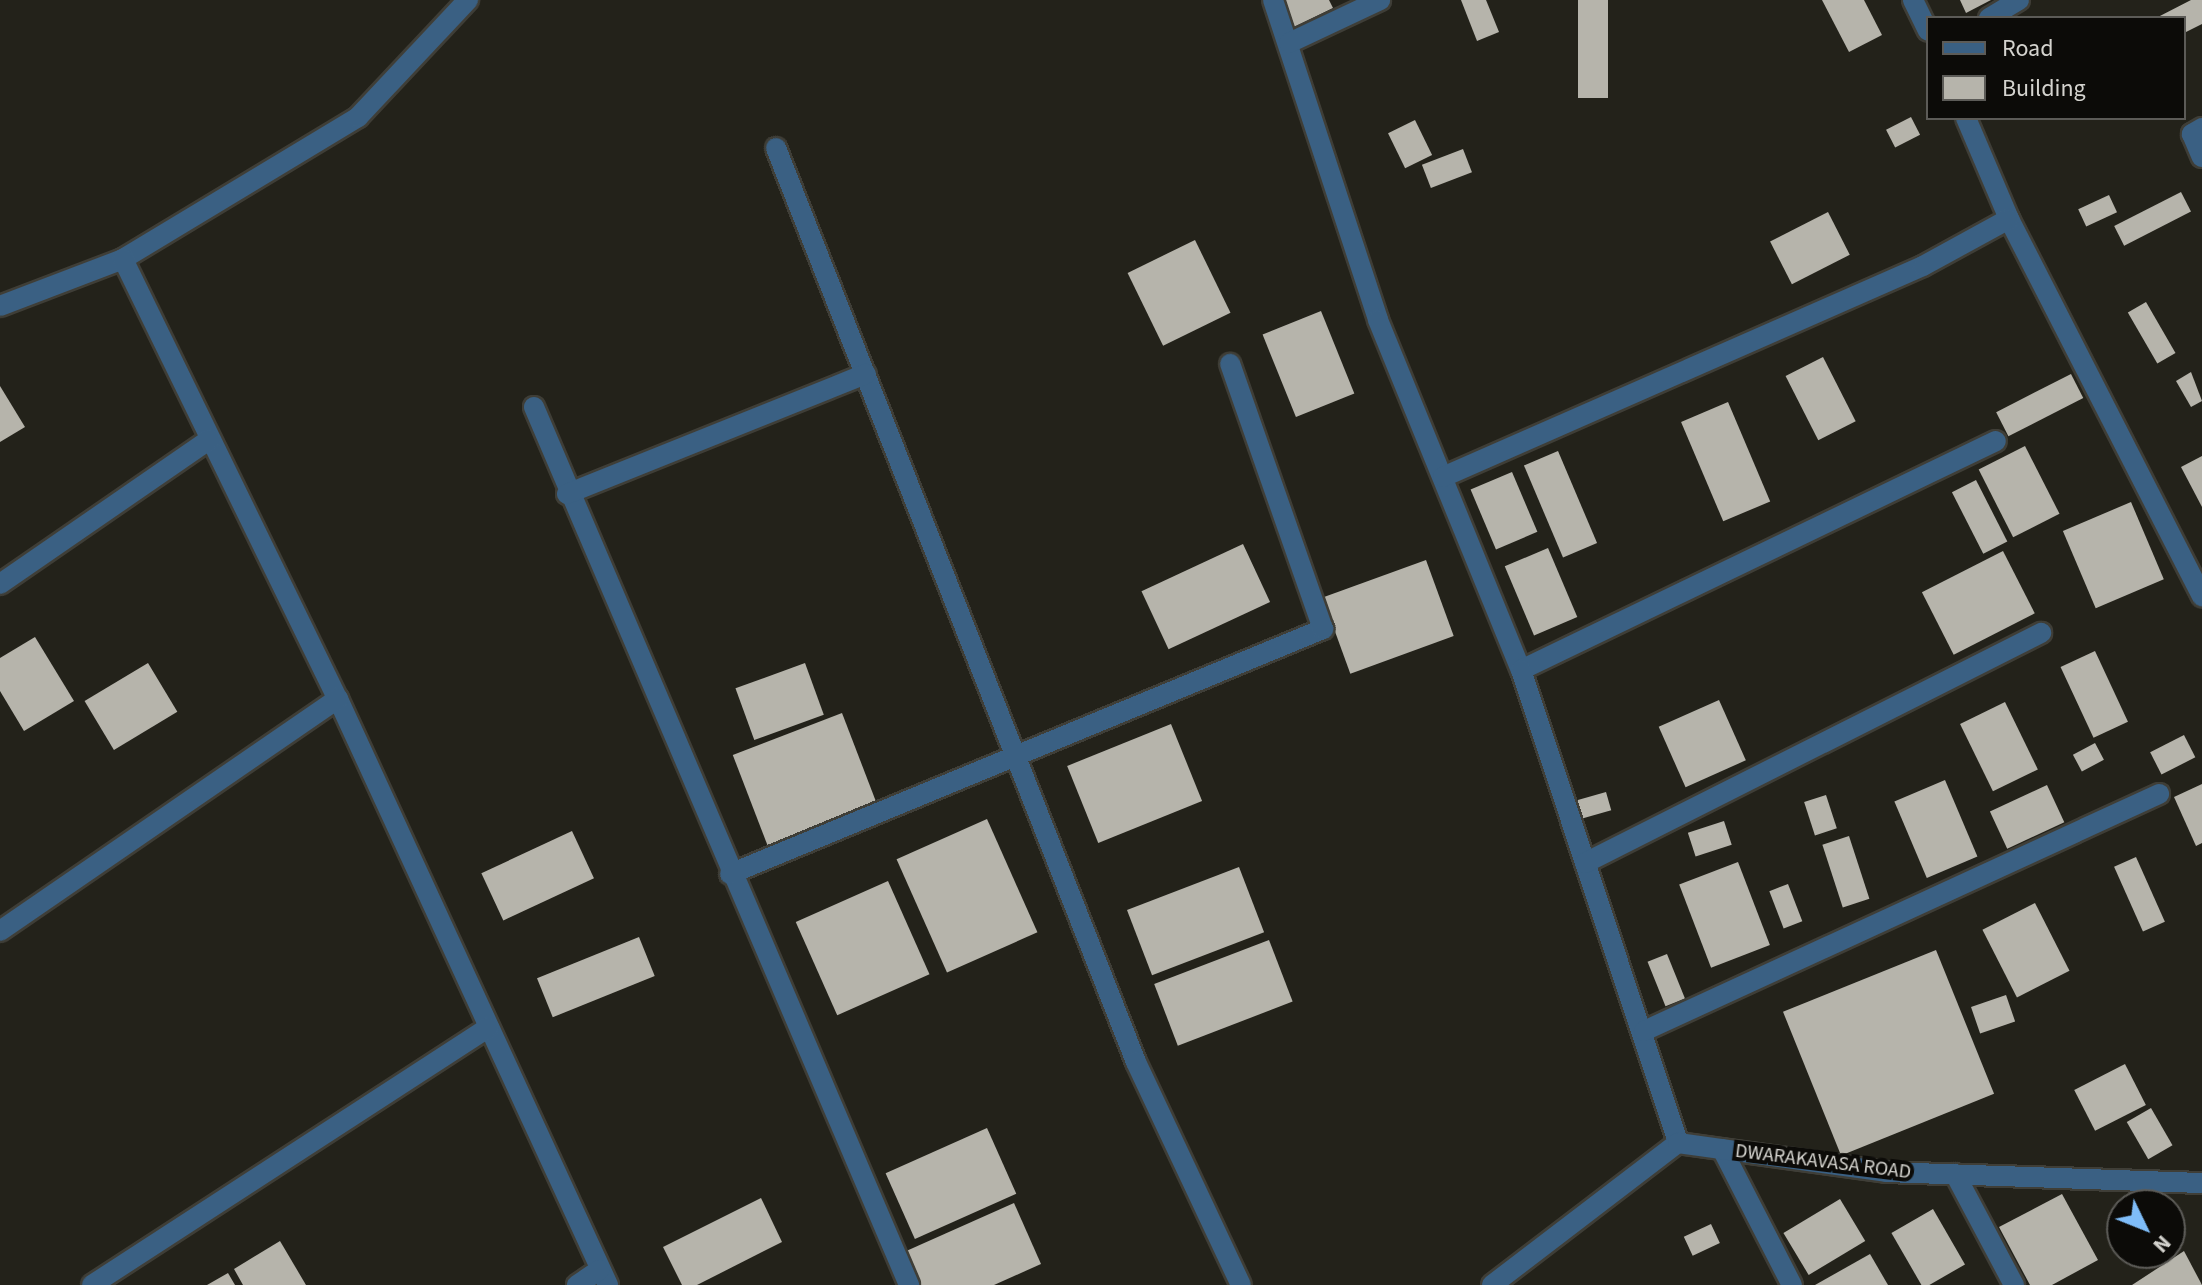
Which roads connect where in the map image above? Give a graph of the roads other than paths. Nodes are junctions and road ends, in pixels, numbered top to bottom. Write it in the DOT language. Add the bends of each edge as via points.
graph roads {
  1 [pos="468,0"];
  2 [pos="1273,0"];
  3 [pos="1380,0"];
  4 [pos="1913,0"];
  5 [pos="2019,0"];
  6 [pos="1992,16"];
  7 [pos="1926,27"];
  8 [pos="1289,43"];
  9 [pos="1967,120"];
  10 [pos="2202,128"];
  11 [pos="776,148"];
  12 [pos="2202,157"];
  13 [pos="2009,219"];
  14 [pos="123,259"];
  15 [pos="1,304"];
  16 [pos="1230,364"];
  17 [pos="866,374"];
  18 [pos="534,407"];
  19 [pos="210,439"];
  20 [pos="1996,441"];
  21 [pos="1443,477"];
  22 [pos="567,494"];
  23 [pos="0,584"];
  24 [pos="2202,596"];
  25 [pos="2041,633"];
  26 [pos="1521,670"];
  27 [pos="338,699"];
  28 [pos="1018,755"];
  29 [pos="2159,794"];
  30 [pos="1585,863"];
  31 [pos="730,874"];
  32 [pos="0,931"];
  33 [pos="489,1027"];
  34 [pos="1644,1031"];
  35 [pos="1678,1143"];
  36 [pos="1722,1149"];
  37 [pos="1955,1174"];
  38 [pos="2199,1188"];
  39 [pos="604,1278"];
  40 [pos="92,1285"];
  41 [pos="577,1285"];
  42 [pos="909,1285"];
  43 [pos="1241,1285"];
  44 [pos="1492,1285"];
  45 [pos="1792,1285"];
  46 [pos="2014,1285"];
  1 -- 14 [label="street" via="358,117"];
  2 -- 8 [label="street"];
  3 -- 8 [label="street"];
  4 -- 7 [label="street"];
  5 -- 6 [label="street"];
  8 -- 21 [label="street" via="1378,320"];
  9 -- 13 [label="street"];
  10 -- 12 [label="street" via="2192,134"];
  11 -- 17 [label="street"];
  13 -- 21 [label="street" via="1923,266"];
  13 -- 24 [label="street"];
  14 -- 15 [label="street"];
  14 -- 19 [label="street"];
  16 -- 28 [label="street" via="1323,629"];
  17 -- 22 [label="street"];
  17 -- 28 [label="street"];
  18 -- 22 [label="street"];
  19 -- 23 [label="street"];
  19 -- 27 [label="street"];
  20 -- 26 [label="street"];
  21 -- 26 [label="street"];
  22 -- 31 [label="street"];
  25 -- 30 [label="street"];
  26 -- 30 [label="street"];
  27 -- 32 [label="street"];
  27 -- 33 [label="street"];
  28 -- 31 [label="street"];
  28 -- 43 [label="street" via="1136,1062"];
  29 -- 34 [label="street"];
  30 -- 34 [label="street"];
  31 -- 42 [label="street"];
  33 -- 39 [label="street"];
  33 -- 40 [label="street"];
  34 -- 35 [label="street"];
  35 -- 36 [label="street, DWARAKAVASA ROAD"];
  35 -- 44 [label="street"];
  36 -- 37 [label="street, DWARAKAVASA ROAD"];
  36 -- 45 [label="street"];
  37 -- 38 [label="street, DWARAKAVASA ROAD"];
  37 -- 46 [label="street"];
  39 -- 41 [label="street"];
}
